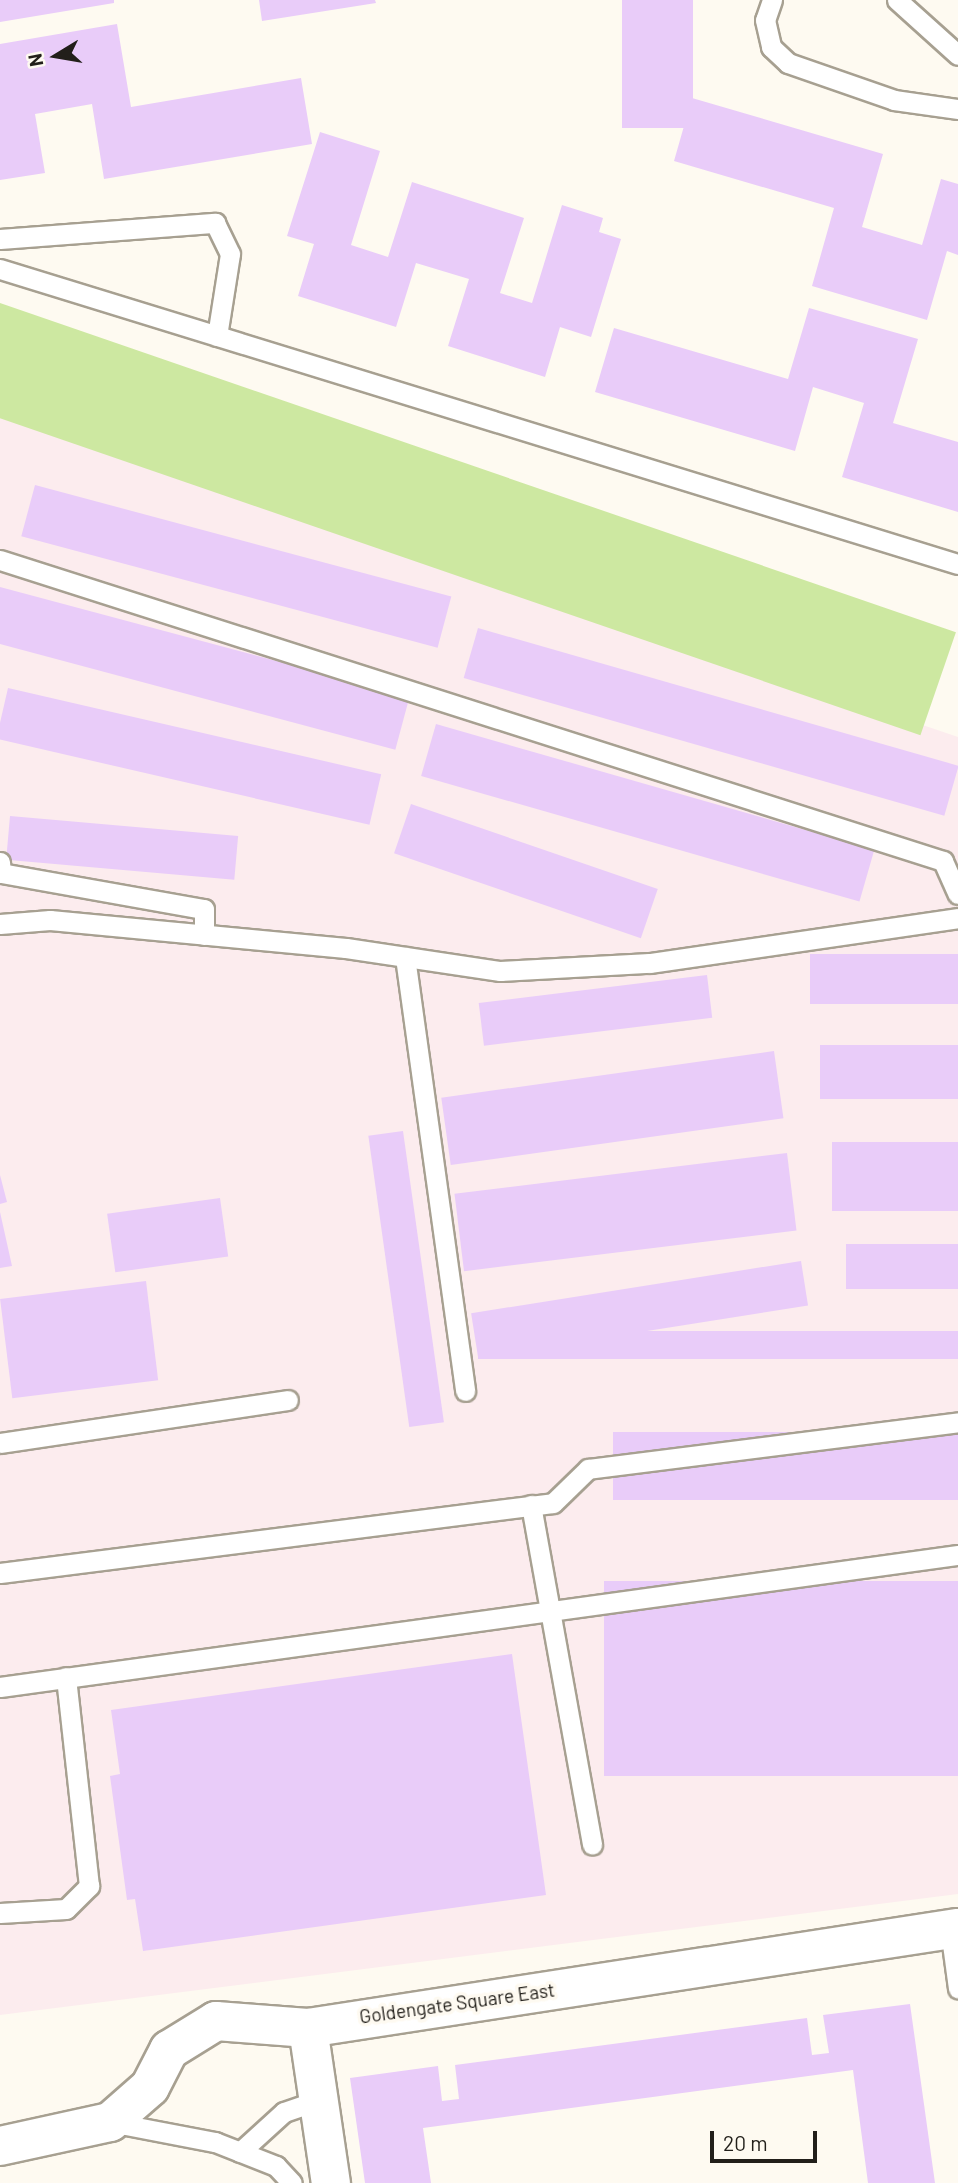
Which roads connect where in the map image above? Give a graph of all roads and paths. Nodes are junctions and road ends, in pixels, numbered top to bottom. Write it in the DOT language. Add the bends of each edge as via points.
graph roads {
  1 [pos="772,0"];
  2 [pos="897,0"];
  3 [pos="958,55"];
  4 [pos="958,109"];
  5 [pos="0,239"];
  6 [pos="0,268"];
  7 [pos="217,335"];
  8 [pos="0,560"];
  9 [pos="958,564"];
  10 [pos="0,862"];
  11 [pos="958,894"];
  12 [pos="958,918"];
  13 [pos="0,924"];
  14 [pos="204,935"];
  15 [pos="405,957"];
  16 [pos="465,1391"];
  17 [pos="288,1400"];
  18 [pos="958,1422"];
  19 [pos="0,1443"];
  20 [pos="531,1505"];
  21 [pos="958,1555"];
  22 [pos="0,1573"];
  23 [pos="545,1612"];
  24 [pos="66,1678"];
  25 [pos="0,1687"];
  26 [pos="592,1845"];
  27 [pos="0,1913"];
  28 [pos="954,1929"];
  29 [pos="958,1988"];
  30 [pos="308,2028"];
  31 [pos="319,2101"];
  32 [pos="110,2122"];
  33 [pos="0,2146"];
  34 [pos="240,2152"];
  35 [pos="292,2183"];
  36 [pos="331,2183"];
  1 -- 4 [label="lane" via="765,20 771,47 788,63 894,100"];
  2 -- 3 [label="lane"];
  5 -- 7 [label="lane" via="215,223 230,254"];
  6 -- 7 [label="lane"];
  7 -- 9 [label="lane"];
  8 -- 11 [label="lane" via="943,861"];
  10 -- 14 [label="lane" via="1,873 204,909"];
  12 -- 15 [label="lane" via="650,963 500,971"];
  13 -- 14 [label="lane" via="50,920"];
  14 -- 15 [label="lane"];
  15 -- 16 [label="lane"];
  17 -- 19 [label="lane"];
  18 -- 20 [label="lane" via="588,1469 553,1503"];
  20 -- 22 [label="lane"];
  20 -- 23 [label="lane"];
  21 -- 23 [label="lane"];
  23 -- 24 [label="lane"];
  23 -- 26 [label="lane"];
  24 -- 25 [label="lane"];
  24 -- 27 [label="lane" via="89,1886 66,1909"];
  28 -- 29 [label="lane"];
  28 -- 30 [label="street, Goldengate Square East"];
  30 -- 31 [label="street"];
  30 -- 32 [label="street, Goldengate Square East" via="216,2021 169,2050 150,2087"];
  31 -- 34 [label="lane" via="284,2112"];
  31 -- 36 [label="street"];
  32 -- 33 [label="street, Goldengate Square East"];
  32 -- 34 [label="lane"];
  34 -- 35 [label="lane" via="275,2166"];
}
